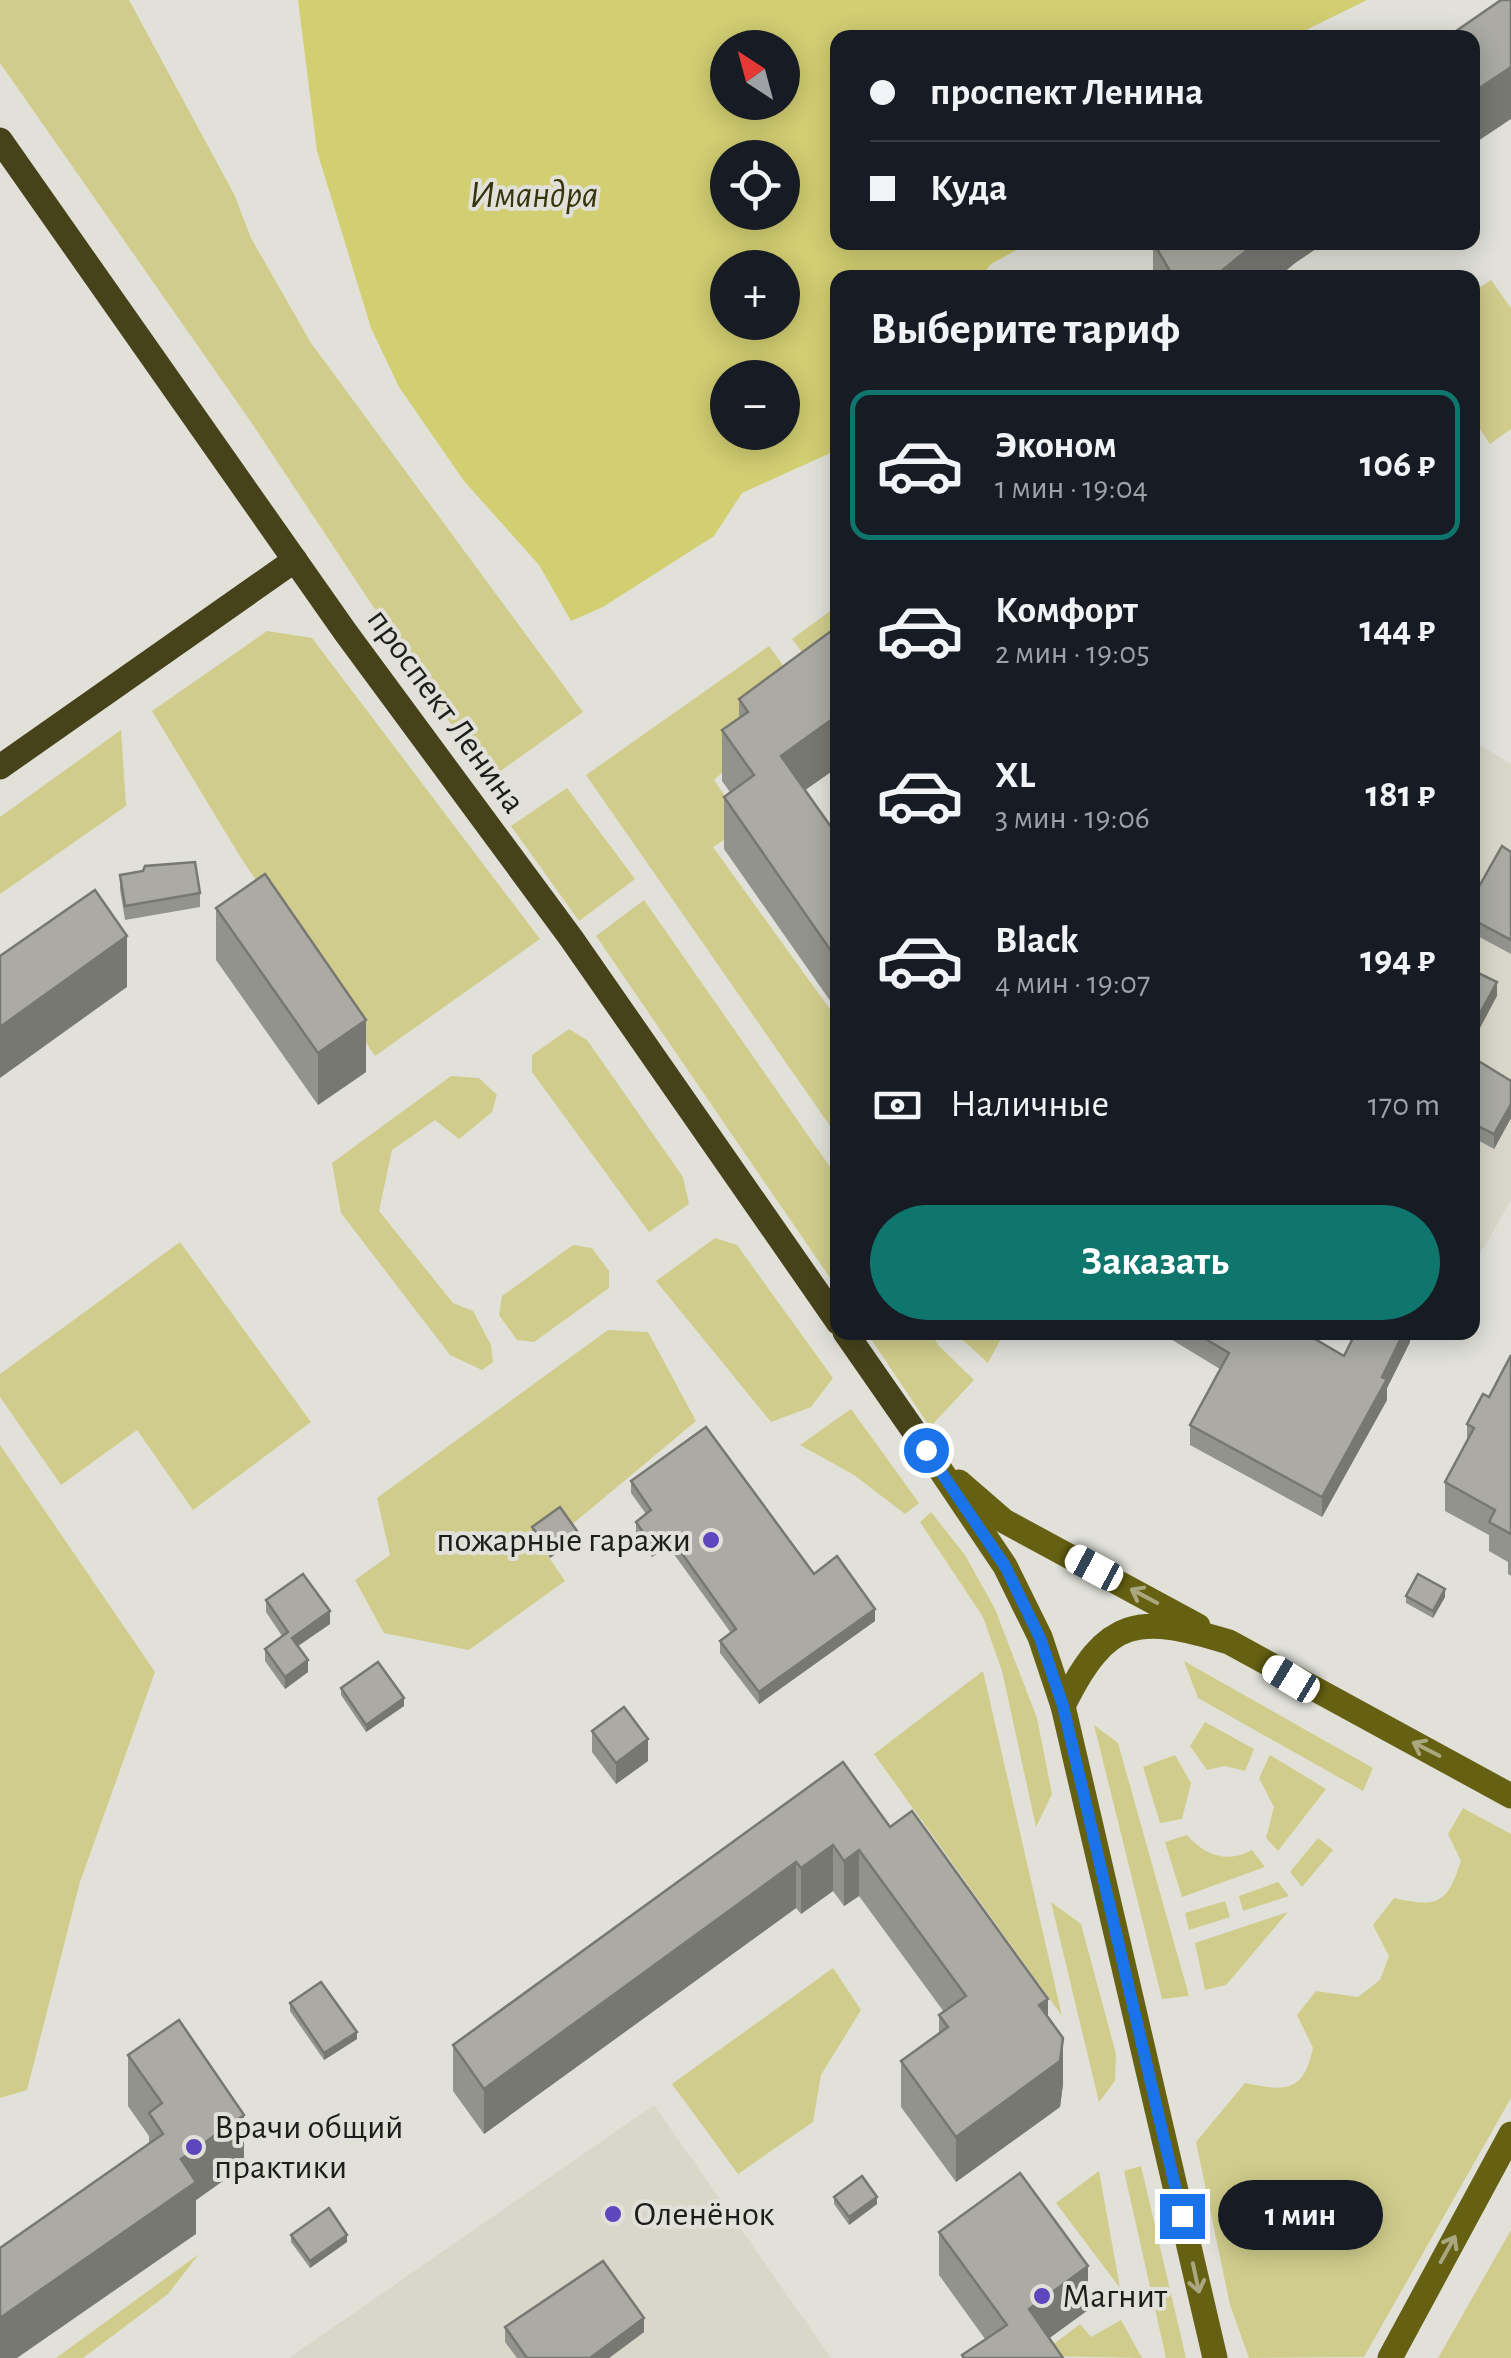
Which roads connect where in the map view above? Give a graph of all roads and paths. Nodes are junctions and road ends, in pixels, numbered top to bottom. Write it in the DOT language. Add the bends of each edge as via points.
graph roads {
  1 [pos="0,140"];
  2 [pos="295,560"];
  3 [pos="0,767"];
  4 [pos="830,1310"];
  5 [pos="850,1340"];
  6 [pos="926,1450"];
  7 [pos="1229,1642"];
  8 [pos="1063,1706"];
  9 [pos="1511,1796"];
  10 [pos="1511,2134"];
  11 [pos="1211,2346"];
  12 [pos="1396,2346"];
  13 [pos="1227,2358"];
  14 [pos="1373,2358"];
  1 -- 2 [label="main road, проспект Ленина"];
  2 -- 3 [label="main road"];
  2 -- 4 [label="main road, проспект Ленина" via="571,938"];
  5 -- 6 [label="main road"];
  7 -- 6 [label="main road, one-way" via="1004,1520"];
  6 -- 8 [label="main road" via="1005,1566"];
  7 -- 8 [label="main road" via="1140,1625 1111,1636 1090,1655"];
  9 -- 7 [label="main road, one-way"];
  8 -- 11 [label="main road, one-way"];
  12 -- 10 [label="main road, one-way"];
  11 -- 13 [label="main road"];
  12 -- 14 [label="main road"];
}
